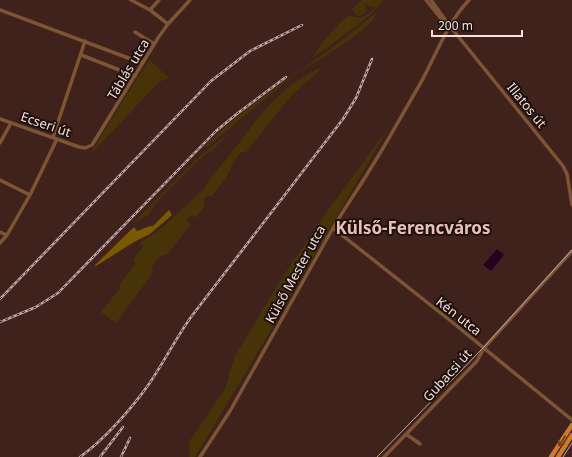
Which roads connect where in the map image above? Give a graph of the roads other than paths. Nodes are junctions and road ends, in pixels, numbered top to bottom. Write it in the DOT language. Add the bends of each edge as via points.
graph roads {
  1 [pos="131,0"];
  2 [pos="159,0"];
  3 [pos="190,0"];
  4 [pos="426,0"];
  5 [pos="431,0"];
  6 [pos="469,0"];
  7 [pos="0,10"];
  8 [pos="150,10"];
  9 [pos="168,24"];
  10 [pos="449,25"];
  11 [pos="135,32"];
  12 [pos="85,41"];
  13 [pos="154,44"];
  14 [pos="81,55"];
  15 [pos="144,61"];
  16 [pos="134,76"];
  17 [pos="0,119"];
  18 [pos="11,123"];
  19 [pos="55,138"];
  20 [pos="0,143"];
  21 [pos="85,148"];
  22 [pos="0,180"];
  23 [pos="30,195"];
  24 [pos="572,205"];
  25 [pos="333,228"];
  26 [pos="0,232"];
  27 [pos="7,235"];
  28 [pos="0,243"];
  29 [pos="572,251"];
  30 [pos="484,348"];
  31 [pos="572,420"];
  32 [pos="572,425"];
  33 [pos="406,434"];
  34 [pos="572,435"];
  35 [pos="420,444"];
  36 [pos="200,457"];
  37 [pos="384,457"];
  38 [pos="551,457"];
  39 [pos="558,457"];
  1 -- 8 [label="street"];
  2 -- 8 [label="street"];
  3 -- 9 [label="street, Táblás utca"];
  4 -- 10 [label="street, Illatos út"];
  5 -- 10 [label="street, Illatos út"];
  6 -- 10 [label="street, Külső Mester utca"];
  7 -- 12 [label="street"];
  8 -- 9 [label="street"];
  9 -- 13 [label="street, Táblás utca"];
  10 -- 24 [label="street, Illatos út" via="563,166 567,174"];
  10 -- 25 [label="street, Külső Mester utca" via="410,102"];
  11 -- 13 [label="street"];
  12 -- 14 [label="street"];
  12 -- 15 [label="street" via="139,62"];
  13 -- 15 [label="street, Táblás utca"];
  14 -- 16 [label="street"];
  14 -- 19 [label="street"];
  15 -- 16 [label="street, Táblás utca"];
  16 -- 21 [label="street, Táblás utca" via="94,143"];
  17 -- 18 [label="street, Ecseri út"];
  18 -- 19 [label="street, Ecseri út"];
  18 -- 20 [label="street"];
  19 -- 21 [label="street, Ecseri út"];
  19 -- 23 [label="street"];
  22 -- 23 [label="street"];
  23 -- 27 [label="street"];
  25 -- 30 [label="street, Kén utca"];
  25 -- 36 [label="street, Külső Mester utca" via="230,411"];
  26 -- 27 [label="street"];
  27 -- 28 [label="street"];
  29 -- 30 [label="street, Gubacsi út"];
  30 -- 31 [label="street, Kén utca"];
  30 -- 33 [label="street, Gubacsi út" via="477,361"];
  32 -- 38 [label="main road, one-way"];
  33 -- 35 [label="street"];
  33 -- 37 [label="street, Gubacsi út"];
  34 -- 39 [label="main road"];
}
